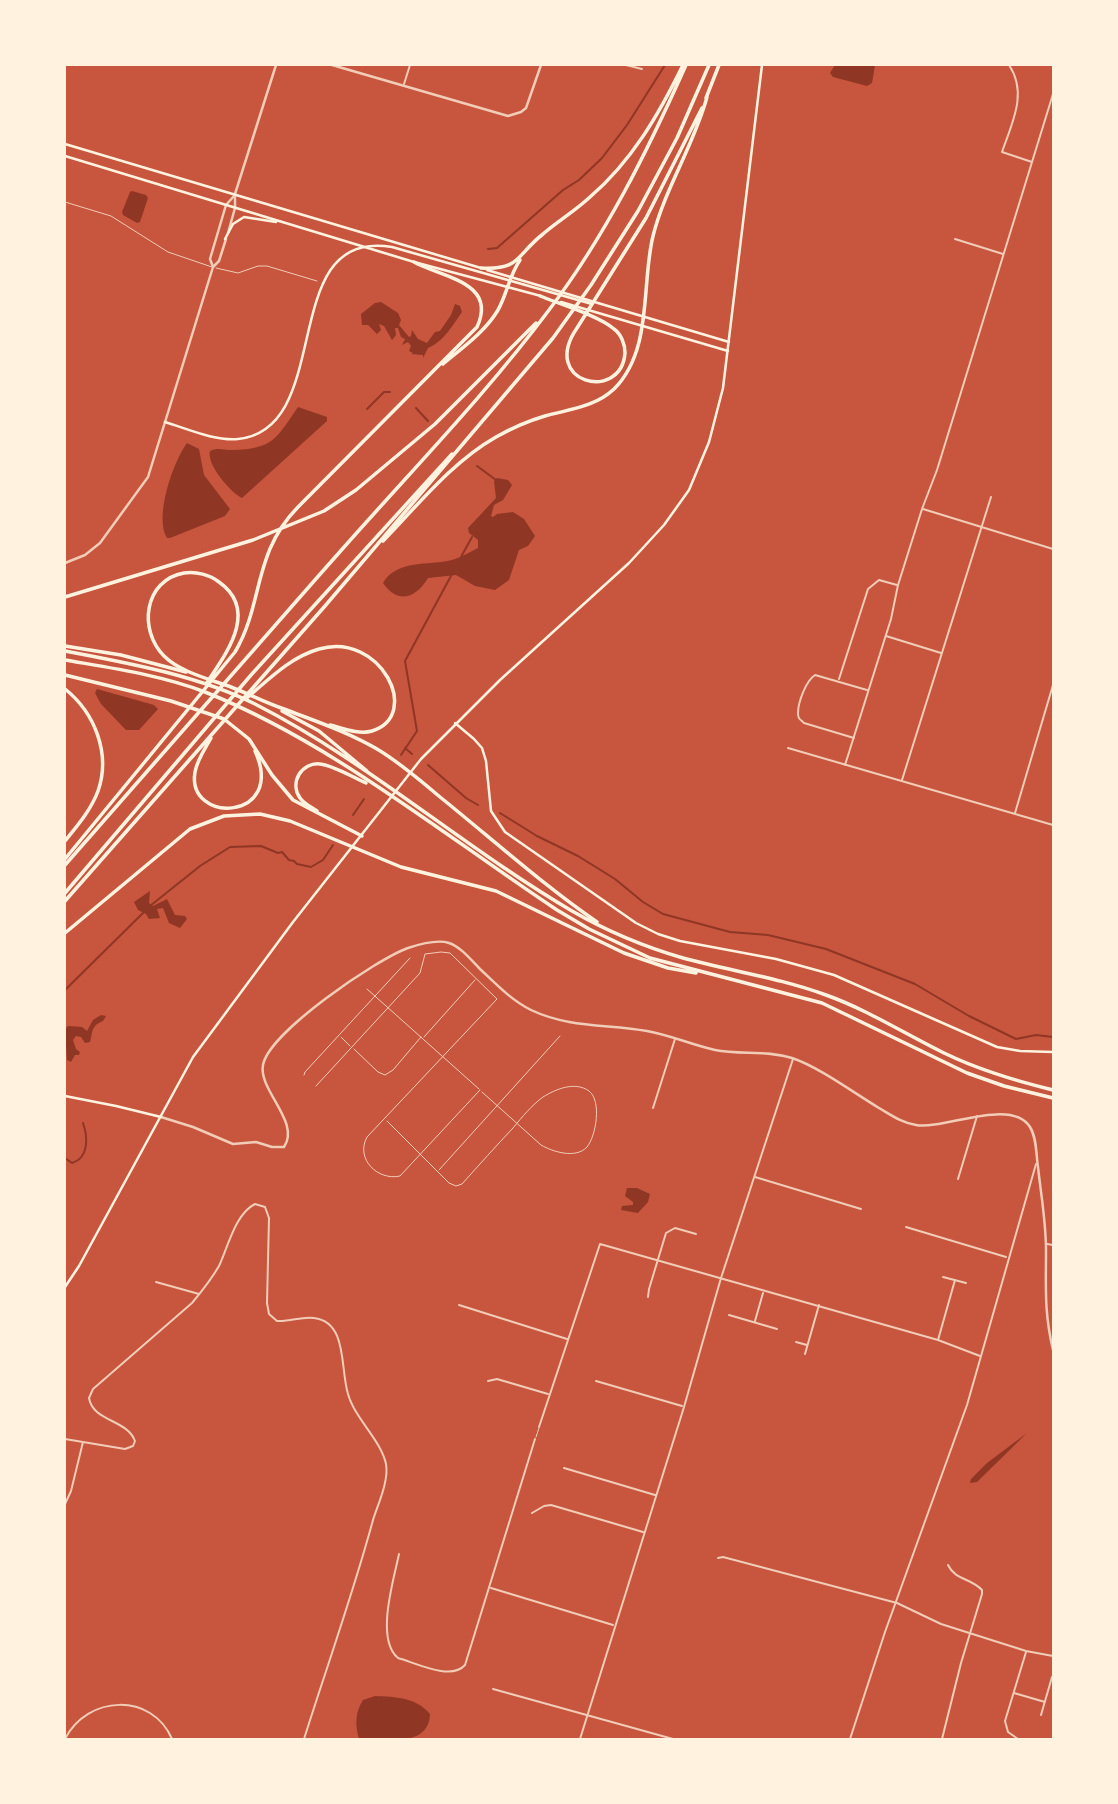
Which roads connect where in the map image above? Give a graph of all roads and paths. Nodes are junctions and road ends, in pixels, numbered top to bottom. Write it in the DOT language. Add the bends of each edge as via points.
graph roads {
  1 [pos="276,65"];
  2 [pos="332,65"];
  3 [pos="410,65"];
  4 [pos="541,65"];
  5 [pos="626,65"];
  6 [pos="684,65"];
  7 [pos="709,65"];
  8 [pos="719,65"];
  9 [pos="762,65"];
  10 [pos="1009,65"];
  11 [pos="642,69"];
  12 [pos="404,86"];
  13 [pos="1053,94"];
  14 [pos="707,97"];
  15 [pos="65,144"];
  16 [pos="65,156"];
  17 [pos="1032,162"];
  18 [pos="235,194"];
  19 [pos="65,202"];
  20 [pos="226,205"];
  21 [pos="235,208"];
  22 [pos="289,225"];
  23 [pos="225,239"];
  24 [pos="955,239"];
  25 [pos="534,242"];
  26 [pos="1004,254"];
  27 [pos="414,262"];
  28 [pos="213,267"];
  29 [pos="481,268"];
  30 [pos="510,279"];
  31 [pos="317,281"];
  32 [pos="508,287"];
  33 [pos="540,296"];
  34 [pos="550,309"];
  35 [pos="643,316"];
  36 [pos="642,325"];
  37 [pos="729,342"];
  38 [pos="728,351"];
  39 [pos="416,387"];
  40 [pos="165,422"];
  41 [pos="457,451"];
  42 [pos="991,497"];
  43 [pos="922,509"];
  44 [pos="982,527"];
  45 [pos="1053,549"];
  46 [pos="65,563"];
  47 [pos="357,568"];
  48 [pos="898,585"];
  49 [pos="65,597"];
  50 [pos="886,636"];
  51 [pos="65,649"];
  52 [pos="942,654"];
  53 [pos="65,660"];
  54 [pos="220,667"];
  55 [pos="65,675"];
  56 [pos="202,676"];
  57 [pos="839,681"];
  58 [pos="261,683"];
  59 [pos="1053,685"];
  60 [pos="65,689"];
  61 [pos="868,690"];
  62 [pos="268,703"];
  63 [pos="322,723"];
  64 [pos="455,723"];
  65 [pos="215,732"];
  66 [pos="853,738"];
  67 [pos="249,739"];
  68 [pos="788,748"];
  69 [pos="845,765"];
  70 [pos="411,773"];
  71 [pos="370,776"];
  72 [pos="902,780"];
  73 [pos="377,788"];
  74 [pos="1014,814"];
  75 [pos="331,820"];
  76 [pos="1053,825"];
  77 [pos="362,836"];
  78 [pos="65,841"];
  79 [pos="65,859"];
  80 [pos="65,865"];
  81 [pos="65,893"];
  82 [pos="65,901"];
  83 [pos="604,926"];
  84 [pos="65,933"];
  85 [pos="410,958"];
  86 [pos="703,974"];
  87 [pos="476,979"];
  88 [pos="367,989"];
  89 [pos="375,996"];
  90 [pos="388,1008"];
  91 [pos="339,1036"];
  92 [pos="561,1036"];
  93 [pos="422,1038"];
  94 [pos="677,1039"];
  95 [pos="352,1048"];
  96 [pos="1053,1052"];
  97 [pos="443,1057"];
  98 [pos="793,1058"];
  99 [pos="304,1075"];
  100 [pos="316,1086"];
  101 [pos="480,1090"];
  102 [pos="1053,1090"];
  103 [pos="65,1096"];
  104 [pos="1053,1098"];
  105 [pos="497,1105"];
  106 [pos="653,1108"];
  107 [pos="977,1116"];
  108 [pos="161,1117"];
  109 [pos="385,1119"];
  110 [pos="517,1123"];
  111 [pos="421,1155"];
  112 [pos="1037,1160"];
  113 [pos="437,1172"];
  114 [pos="755,1177"];
  115 [pos="958,1179"];
  116 [pos="861,1209"];
  117 [pos="906,1227"];
  118 [pos="696,1234"];
  119 [pos="1046,1244"];
  120 [pos="1053,1245"];
  121 [pos="1007,1258"];
  122 [pos="657,1260"];
  123 [pos="943,1277"];
  124 [pos="721,1278"];
  125 [pos="955,1280"];
  126 [pos="156,1282"];
  127 [pos="966,1283"];
  128 [pos="65,1287"];
  129 [pos="764,1291"];
  130 [pos="200,1294"];
  131 [pos="649,1297"];
  132 [pos="459,1305"];
  133 [pos="819,1305"];
  134 [pos="730,1315"];
  135 [pos="754,1322"];
  136 [pos="777,1329"];
  137 [pos="568,1339"];
  138 [pos="938,1339"];
  139 [pos="796,1342"];
  140 [pos="808,1345"];
  141 [pos="1053,1350"];
  142 [pos="805,1353"];
  143 [pos="981,1356"];
  144 [pos="488,1381"];
  145 [pos="596,1381"];
  146 [pos="549,1394"];
  147 [pos="684,1407"];
  148 [pos="539,1427"];
  149 [pos="65,1439"];
  150 [pos="535,1439"];
  151 [pos="83,1443"];
  152 [pos="564,1468"];
  153 [pos="656,1495"];
  154 [pos="65,1504"];
  155 [pos="532,1513"];
  156 [pos="644,1533"];
  157 [pos="398,1554"];
  158 [pos="718,1558"];
  159 [pos="948,1565"];
  160 [pos="490,1588"];
  161 [pos="897,1603"];
  162 [pos="614,1625"];
  163 [pos="970,1633"];
  164 [pos="1026,1651"];
  165 [pos="1053,1656"];
  166 [pos="1052,1677"];
  167 [pos="493,1689"];
  168 [pos="1013,1692"];
  169 [pos="1045,1702"];
  170 [pos="1041,1715"];
  171 [pos="587,1716"];
  172 [pos="65,1739"];
  173 [pos="172,1739"];
  174 [pos="304,1739"];
  175 [pos="580,1739"];
  176 [pos="673,1739"];
  177 [pos="850,1739"];
  178 [pos="942,1739"];
  179 [pos="1018,1739"];
  1 -- 18 [label="street"];
  2 -- 12 [label="street"];
  3 -- 12 [label="street"];
  4 -- 12 [label="street" via="529,103 514,115"];
  5 -- 11 [label="street"];
  6 -- 25 [label="highway" via="646,133 615,173"];
  6 -- 34 [label="highway" via="620,200"];
  7 -- 41 [label="highway" via="668,156 611,255 545,348"];
  8 -- 14 [label="highway"];
  9 -- 37 [label="main road"];
  10 -- 17 [label="street" via="1019,96 1002,152"];
  13 -- 17 [label="street"];
  14 -- 33 [label="highway" via="646,218 568,342 566,357 579,377 591,382 610,377 624,355 619,334 601,321"];
  14 -- 35 [label="highway" via="656,223"];
  15 -- 18 [label="main road"];
  16 -- 20 [label="main road"];
  17 -- 26 [label="street"];
  18 -- 20 [label="street"];
  18 -- 21 [label="street"];
  18 -- 29 [label="main road"];
  19 -- 28 [label="lane" via="111,216 168,252"];
  20 -- 21 [label="main road"];
  20 -- 28 [label="street" via="210,259"];
  21 -- 22 [label="main road"];
  21 -- 23 [label="street"];
  22 -- 23 [label="main road" via="244,217 233,224"];
  22 -- 27 [label="main road"];
  23 -- 28 [label="street"];
  24 -- 26 [label="street"];
  25 -- 29 [label="highway" via="510,266"];
  25 -- 30 [label="highway"];
  26 -- 43 [label="street"];
  27 -- 32 [label="main road"];
  27 -- 39 [label="highway" via="470,287 482,308 477,327"];
  28 -- 31 [label="lane" via="238,273 267,266"];
  28 -- 40 [label="street"];
  29 -- 30 [label="main road"];
  30 -- 32 [label="highway"];
  30 -- 35 [label="main road"];
  30 -- 40 [label="main road" via="398,249 377,246 352,252 333,267 320,292 289,399 270,426 234,439"];
  32 -- 33 [label="main road"];
  32 -- 39 [label="highway" via="491,322"];
  33 -- 36 [label="main road"];
  34 -- 49 [label="highway" via="435,424 324,511 253,540"];
  34 -- 80 [label="highway"];
  35 -- 36 [label="highway"];
  35 -- 37 [label="main road"];
  36 -- 38 [label="main road"];
  36 -- 47 [label="highway" via="632,361 611,391 588,405 526,422 473,452"];
  37 -- 38 [label="main road"];
  38 -- 64 [label="main road" via="717,416 680,506 629,562"];
  39 -- 54 [label="highway" via="282,526 267,553 247,629 235,652"];
  40 -- 46 [label="street" via="139,491 97,546"];
  41 -- 47 [label="highway"];
  41 -- 81 [label="highway" via="251,675"];
  42 -- 44 [label="street"];
  43 -- 44 [label="street"];
  43 -- 48 [label="street"];
  44 -- 45 [label="street"];
  44 -- 52 [label="street"];
  47 -- 58 [label="highway"];
  48 -- 50 [label="street"];
  48 -- 57 [label="street" via="882,580 873,583"];
  50 -- 52 [label="street"];
  50 -- 61 [label="street"];
  51 -- 56 [label="highway" via="144,660"];
  51 -- 71 [label="highway" via="153,669 253,703"];
  52 -- 72 [label="street"];
  53 -- 73 [label="highway" via="202,691 281,728"];
  54 -- 56 [label="highway" via="237,633 235,602 225,586 208,576 193,572 175,576 159,587 150,603 149,633 165,657"];
  54 -- 79 [label="highway"];
  55 -- 67 [label="highway" via="212,714"];
  56 -- 62 [label="highway"];
  57 -- 61 [label="street"];
  57 -- 66 [label="street" via="812,677 799,718"];
  58 -- 63 [label="highway" via="294,660 333,646 361,652 382,666 394,699 382,727 367,732"];
  58 -- 65 [label="highway"];
  59 -- 74 [label="street"];
  60 -- 78 [label="highway" via="92,721 102,764 98,791"];
  61 -- 66 [label="street"];
  62 -- 63 [label="highway"];
  62 -- 71 [label="highway" via="319,731"];
  63 -- 70 [label="highway" via="377,749"];
  64 -- 70 [label="main road"];
  64 -- 96 [label="main road" via="482,748 491,811 505,832 636,923 680,942 786,961 834,975 997,1047"];
  65 -- 67 [label="highway" via="194,775 199,794 216,807 237,808 249,803 259,790 261,765"];
  65 -- 82 [label="highway"];
  66 -- 69 [label="street"];
  67 -- 75 [label="highway" via="287,794"];
  68 -- 69 [label="street"];
  69 -- 72 [label="street"];
  70 -- 77 [label="main road"];
  70 -- 83 [label="highway"];
  71 -- 83 [label="highway" via="570,910"];
  72 -- 74 [label="street"];
  73 -- 75 [label="highway" via="322,764 304,769 296,782 299,797"];
  73 -- 86 [label="highway" via="589,929 650,958"];
  74 -- 76 [label="street"];
  75 -- 77 [label="highway"];
  77 -- 108 [label="main road" via="208,1035"];
  83 -- 102 [label="highway" via="681,957 828,996 953,1057"];
  84 -- 86 [label="highway" via="176,838 206,821 260,814 422,874 496,891 624,953"];
  85 -- 89 [label="lane"];
  86 -- 104 [label="highway" via="822,1003 957,1069"];
  87 -- 90 [label="lane" via="450,953 425,954 420,973"];
  87 -- 93 [label="lane"];
  87 -- 97 [label="lane" via="497,999"];
  88 -- 89 [label="lane"];
  89 -- 90 [label="lane"];
  89 -- 91 [label="lane"];
  90 -- 93 [label="lane"];
  90 -- 95 [label="lane"];
  91 -- 95 [label="lane"];
  91 -- 99 [label="lane"];
  92 -- 105 [label="lane"];
  93 -- 95 [label="lane" via="385,1075"];
  93 -- 97 [label="lane"];
  94 -- 98 [label="street" via="728,1052"];
  94 -- 106 [label="street"];
  94 -- 108 [label="street" via="554,1019 508,995 454,945 433,942 403,950 358,975 290,1027 267,1053 262,1075 288,1129 285,1146 233,1144"];
  95 -- 100 [label="lane"];
  97 -- 101 [label="lane"];
  97 -- 109 [label="lane"];
  98 -- 107 [label="street" via="906,1123 928,1126"];
  98 -- 114 [label="street"];
  101 -- 105 [label="lane"];
  101 -- 111 [label="lane"];
  103 -- 108 [label="main road"];
  105 -- 110 [label="lane"];
  105 -- 113 [label="lane"];
  107 -- 112 [label="street" via="1009,1115 1024,1121 1033,1134"];
  107 -- 115 [label="street"];
  108 -- 128 [label="main road"];
  109 -- 111 [label="lane"];
  109 -- 111 [label="lane" via="364,1144 373,1170 398,1177"];
  110 -- 110 [label="lane" via="536,1103 575,1086 590,1092 596,1106 594,1129 585,1149 578,1152 541,1145"];
  110 -- 113 [label="lane" via="462,1184 456,1186"];
  111 -- 113 [label="lane"];
  112 -- 119 [label="street"];
  112 -- 121 [label="street"];
  114 -- 116 [label="street"];
  114 -- 124 [label="street"];
  117 -- 121 [label="street"];
  118 -- 122 [label="street" via="670,1230"];
  119 -- 120 [label="street"];
  119 -- 141 [label="street" via="1044,1296"];
  121 -- 143 [label="street"];
  122 -- 124 [label="street"];
  122 -- 131 [label="street"];
  122 -- 137 [label="street" via="600,1244"];
  123 -- 125 [label="street"];
  124 -- 129 [label="street"];
  124 -- 147 [label="street"];
  125 -- 127 [label="street"];
  125 -- 138 [label="street"];
  126 -- 130 [label="street"];
  129 -- 133 [label="street"];
  129 -- 135 [label="street"];
  130 -- 151 [label="street" via="93,1389 89,1402 96,1412 131,1432 135,1441 130,1448"];
  130 -- 174 [label="street" via="244,1212 255,1204 265,1207 269,1218 269,1314 277,1321 311,1318 333,1326 349,1398 385,1460 368,1539"];
  132 -- 137 [label="street"];
  133 -- 138 [label="street"];
  133 -- 140 [label="street"];
  134 -- 135 [label="street"];
  135 -- 136 [label="street"];
  137 -- 146 [label="street"];
  138 -- 143 [label="street"];
  139 -- 140 [label="street"];
  140 -- 142 [label="street"];
  143 -- 161 [label="street"];
  144 -- 146 [label="street" via="497,1379"];
  145 -- 147 [label="street"];
  146 -- 148 [label="street"];
  147 -- 153 [label="street"];
  148 -- 150 [label="lane"];
  149 -- 151 [label="street"];
  150 -- 160 [label="street"];
  151 -- 154 [label="street"];
  152 -- 153 [label="street"];
  153 -- 156 [label="street"];
  155 -- 156 [label="street" via="551,1505"];
  156 -- 162 [label="street"];
  157 -- 160 [label="street" via="387,1601 394,1656 448,1672 460,1671"];
  158 -- 161 [label="street"];
  159 -- 163 [label="street" via="955,1576 982,1590"];
  160 -- 162 [label="street"];
  161 -- 163 [label="street"];
  161 -- 177 [label="street"];
  162 -- 171 [label="street"];
  163 -- 164 [label="street"];
  163 -- 178 [label="street"];
  164 -- 165 [label="street"];
  164 -- 168 [label="street"];
  166 -- 169 [label="street"];
  167 -- 171 [label="street"];
  168 -- 169 [label="street"];
  168 -- 179 [label="street" via="1004,1721 1008,1732"];
  169 -- 170 [label="street"];
  171 -- 175 [label="street"];
  171 -- 176 [label="street"];
  172 -- 173 [label="street" via="86,1714 121,1704 150,1713"];
}
